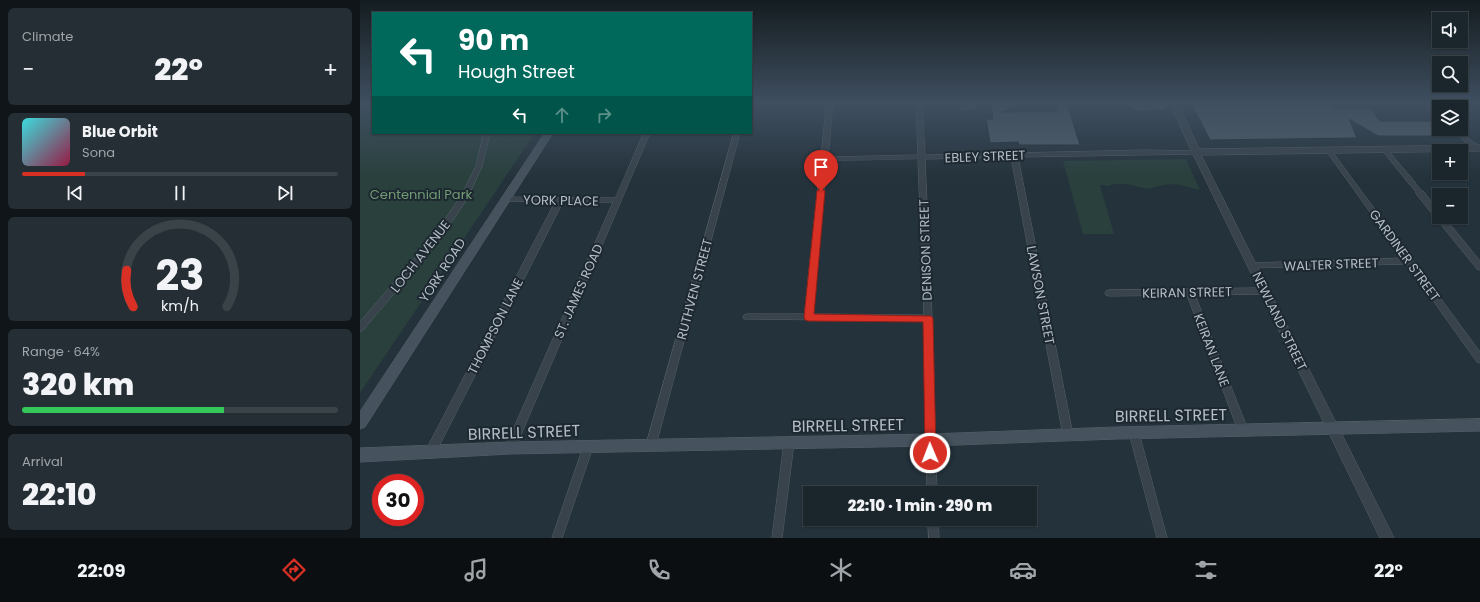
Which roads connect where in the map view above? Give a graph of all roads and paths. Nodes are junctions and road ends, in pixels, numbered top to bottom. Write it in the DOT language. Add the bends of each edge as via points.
graph roads {
  1 [pos="828,128"];
  2 [pos="920,128"];
  3 [pos="1185,128"];
  4 [pos="487,134"];
  5 [pos="547,134"];
  6 [pos="647,134"];
  7 [pos="737,134"];
  8 [pos="1463,136"];
  9 [pos="1480,148"];
  10 [pos="1350,149"];
  11 [pos="1384,149"];
  12 [pos="1195,150"];
  13 [pos="1329,151"];
  14 [pos="1014,155"];
  15 [pos="921,158"];
  16 [pos="825,159"];
  17 [pos="1412,183"];
  18 [pos="1420,193"];
  19 [pos="505,199"];
  20 [pos="560,200"];
  21 [pos="618,200"];
  22 [pos="1432,208"];
  23 [pos="1445,224"];
  24 [pos="1410,261"];
  25 [pos="1252,266"];
  26 [pos="1480,267"];
  27 [pos="1265,291"];
  28 [pos="1109,293"];
  29 [pos="1190,293"];
  30 [pos="746,317"];
  31 [pos="808,317"];
  32 [pos="928,318"];
  33 [pos="360,328"];
  34 [pos="1480,359"];
  35 [pos="360,423"];
  36 [pos="1480,425"];
  37 [pos="1333,428"];
  38 [pos="1243,430"];
  39 [pos="1134,433"];
  40 [pos="1068,435"];
  41 [pos="930,440"];
  42 [pos="788,443"];
  43 [pos="651,445"];
  44 [pos="588,447"];
  45 [pos="510,448"];
  46 [pos="430,452"];
  47 [pos="360,455"];
  48 [pos="932,486"];
  49 [pos="933,526"];
  50 [pos="557,538"];
  51 [pos="777,538"];
  52 [pos="934,538"];
  53 [pos="1162,538"];
  54 [pos="1387,538"];
  1 -- 16 [label="street"];
  2 -- 15 [label="street, DENISON STREET"];
  3 -- 12 [label="street, NEWLAND STREET"];
  4 -- 33 [label="street, LOCH AVENUE" via="480,166 464,197 435,240"];
  5 -- 19 [label="main road, YORK ROAD"];
  6 -- 21 [label="street, ST. JAMES ROAD"];
  7 -- 43 [label="street, RUTHVEN STREET"];
  8 -- 9 [label="street"];
  9 -- 11 [label="street, EBLEY STREET"];
  10 -- 11 [label="street, EBLEY STREET"];
  10 -- 12 [label="street, EBLEY STREET" via="1304,145"];
  10 -- 13 [label="street, EBLEY STREET"];
  11 -- 17 [label="street"];
  12 -- 13 [label="street, EBLEY STREET"];
  12 -- 14 [label="street, EBLEY STREET"];
  12 -- 25 [label="street, NEWLAND STREET"];
  13 -- 24 [label="street, GARDINER STREET"];
  14 -- 15 [label="street, EBLEY STREET"];
  14 -- 40 [label="street, LAWSON STREET"];
  15 -- 16 [label="street, EBLEY STREET"];
  15 -- 32 [label="street, DENISON STREET"];
  16 -- 31 [label="street"];
  17 -- 18 [label="street"];
  18 -- 22 [label="street"];
  19 -- 20 [label="street, YORK PLACE"];
  19 -- 35 [label="main road, YORK ROAD"];
  20 -- 21 [label="street, YORK PLACE"];
  20 -- 46 [label="street, THOMPSON LANE"];
  21 -- 45 [label="street, ST. JAMES ROAD"];
  23 -- 26 [label="street"];
  24 -- 25 [label="street, WALTER STREET"];
  24 -- 34 [label="street, GARDINER STREET"];
  25 -- 27 [label="street, NEWLAND STREET"];
  27 -- 29 [label="street, KEIRAN STREET"];
  27 -- 37 [label="street, NEWLAND STREET"];
  28 -- 29 [label="street, KEIRAN STREET"];
  29 -- 38 [label="street, KEIRAN LANE"];
  30 -- 31 [label="street"];
  31 -- 32 [label="street"];
  32 -- 41 [label="street, DENISON STREET"];
  36 -- 37 [label="main road, BIRRELL STREET"];
  37 -- 38 [label="main road, BIRRELL STREET"];
  37 -- 54 [label="street, NEWLAND STREET"];
  38 -- 39 [label="main road, BIRRELL STREET"];
  39 -- 40 [label="main road, BIRRELL STREET"];
  39 -- 53 [label="street"];
  40 -- 41 [label="main road, BIRRELL STREET"];
  41 -- 42 [label="main road, BIRRELL STREET"];
  41 -- 48 [label="street, DENISON STREET"];
  42 -- 43 [label="main road, BIRRELL STREET"];
  42 -- 51 [label="street"];
  43 -- 44 [label="main road, BIRRELL STREET"];
  44 -- 45 [label="main road, BIRRELL STREET"];
  44 -- 50 [label="street"];
  45 -- 46 [label="main road, BIRRELL STREET"];
  46 -- 47 [label="main road, BIRRELL STREET"];
  49 -- 52 [label="street"];
}
